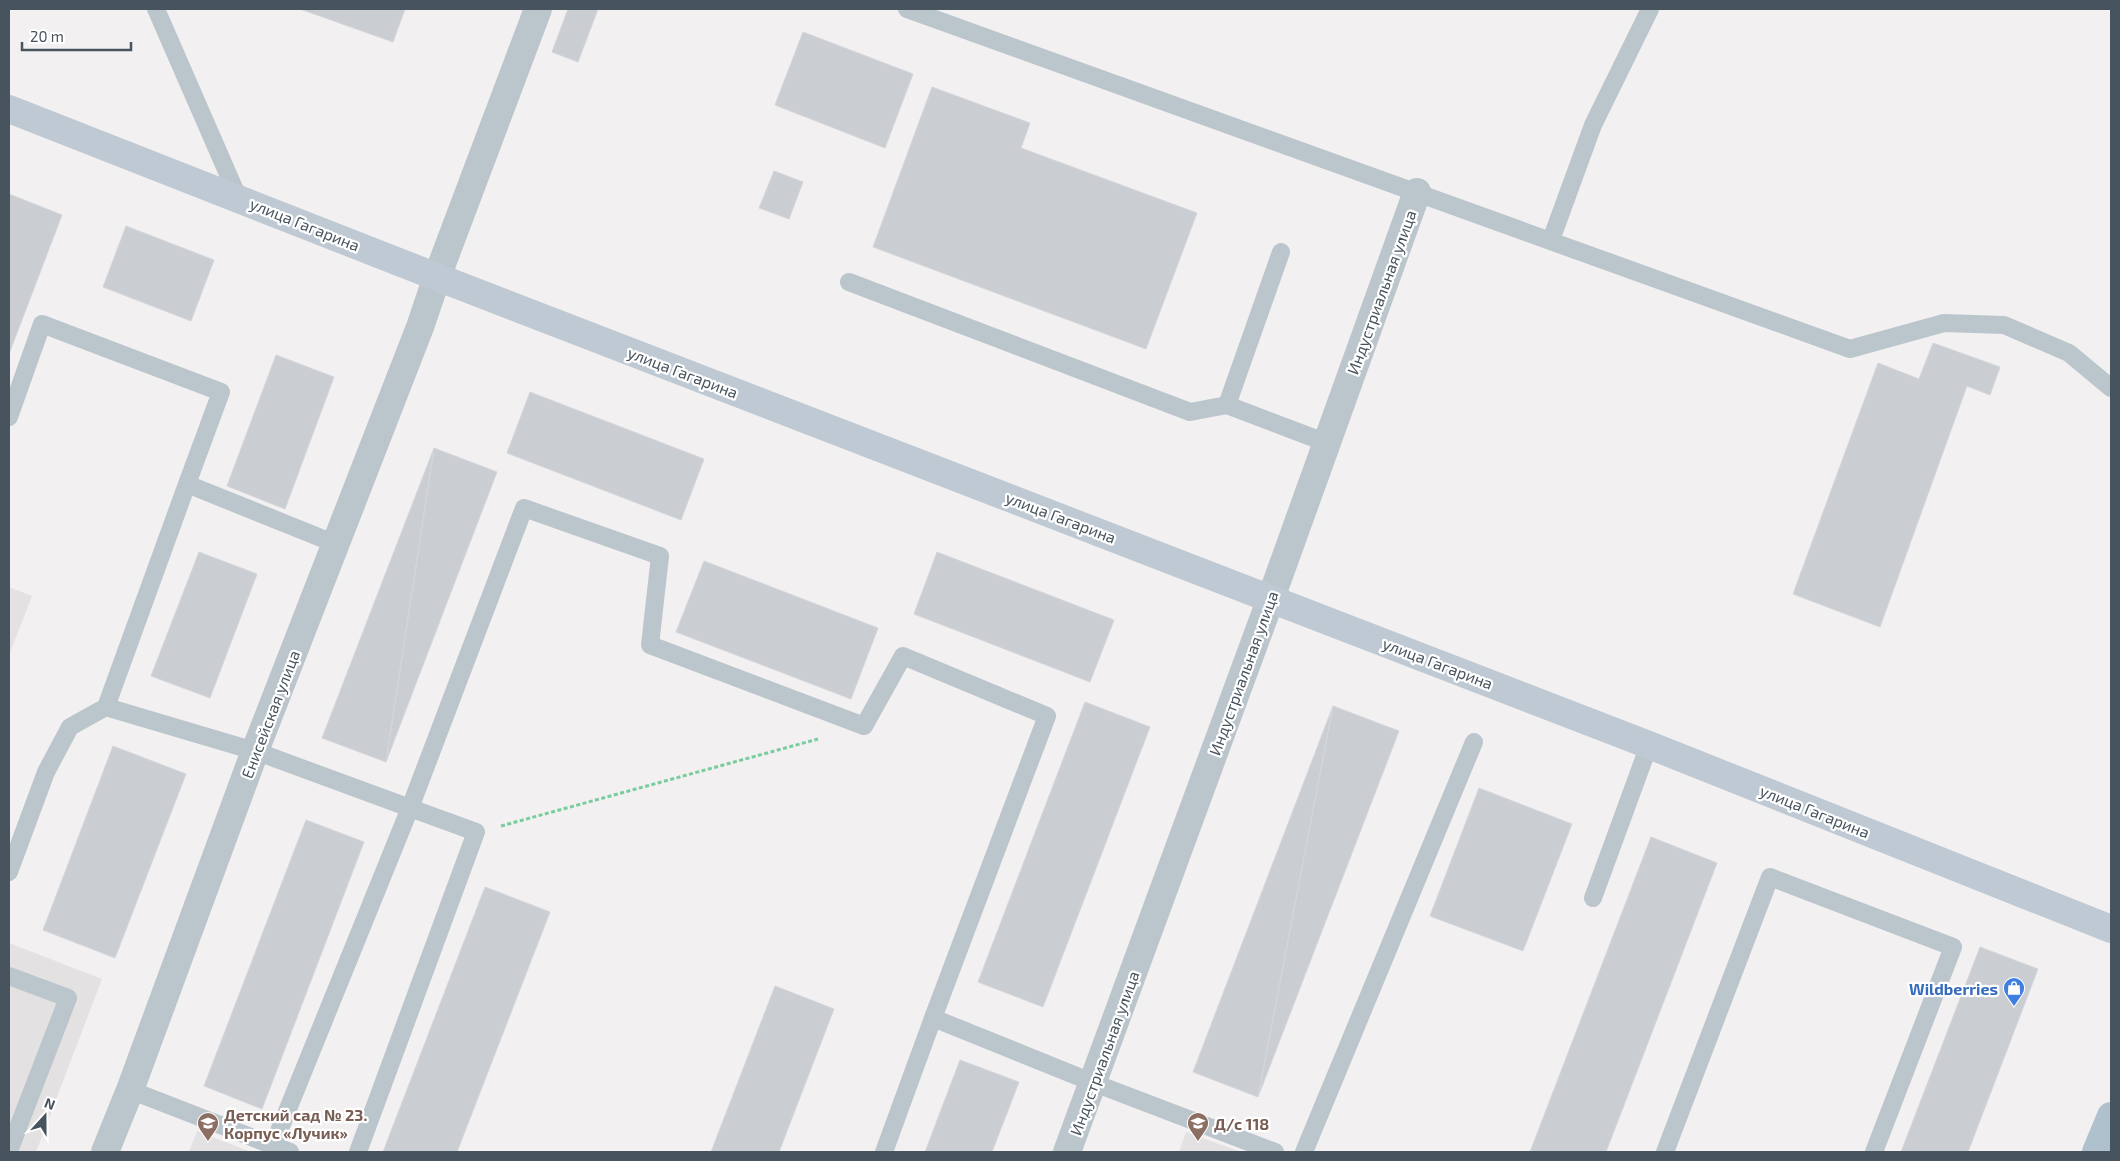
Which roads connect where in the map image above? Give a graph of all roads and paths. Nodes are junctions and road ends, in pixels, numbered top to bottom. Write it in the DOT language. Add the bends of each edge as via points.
graph roads {
  1 [pos="156,9"];
  2 [pos="538,9"];
  3 [pos="907,9"];
  4 [pos="1650,9"];
  5 [pos="9,109"];
  6 [pos="1417,192"];
  7 [pos="238,198"];
  8 [pos="1551,240"];
  9 [pos="1281,252"];
  10 [pos="437,277"];
  11 [pos="849,282"];
  12 [pos="2111,388"];
  13 [pos="1227,405"];
  14 [pos="9,417"];
  15 [pos="1327,442"];
  16 [pos="187,484"];
  17 [pos="336,544"];
  18 [pos="1271,598"];
  19 [pos="106,707"];
  20 [pos="864,726"];
  21 [pos="1474,742"];
  22 [pos="1649,745"];
  23 [pos="255,751"];
  24 [pos="410,808"];
  25 [pos="476,832"];
  26 [pos="9,872"];
  27 [pos="1594,898"];
  28 [pos="2111,928"];
  29 [pos="9,976"];
  30 [pos="934,1018"];
  31 [pos="1094,1083"];
  32 [pos="130,1090"];
  33 [pos="2111,1116"];
  34 [pos="273,1146"];
  35 [pos="9,1151"];
  36 [pos="105,1152"];
  37 [pos="290,1152"];
  38 [pos="358,1152"];
  39 [pos="884,1152"];
  40 [pos="1068,1152"];
  41 [pos="1275,1152"];
  42 [pos="1304,1152"];
  43 [pos="1665,1152"];
  44 [pos="1874,1152"];
  45 [pos="2096,1152"];
  1 -- 7 [label="lane"];
  2 -- 10 [label="street, Енисейская улица"];
  3 -- 6 [label="lane"];
  4 -- 8 [label="lane" via="1593,125"];
  5 -- 7 [label="main road, улица Гагарина"];
  6 -- 8 [label="lane"];
  6 -- 15 [label="street, Индустриальная улица"];
  7 -- 10 [label="main road, улица Гагарина"];
  8 -- 12 [label="lane" via="1850,349 1944,323 2004,325 2069,353"];
  9 -- 13 [label="lane"];
  10 -- 17 [label="street, Енисейская улица"];
  10 -- 18 [label="main road, улица Гагарина"];
  11 -- 13 [label="lane" via="1190,412"];
  13 -- 15 [label="lane"];
  14 -- 16 [label="lane" via="42,324 221,392"];
  15 -- 18 [label="street, Индустриальная улица"];
  16 -- 17 [label="lane"];
  16 -- 19 [label="lane"];
  17 -- 23 [label="street, Енисейская улица"];
  18 -- 22 [label="main road, улица Гагарина"];
  18 -- 31 [label="street, Индустриальная улица"];
  19 -- 23 [label="lane"];
  19 -- 26 [label="lane" via="70,727 46,772"];
  20 -- 24 [label="lane" via="650,645 660,556 524,508"];
  20 -- 25 [label="path"];
  20 -- 30 [label="lane" via="903,656 1047,716"];
  21 -- 42 [label="lane"];
  22 -- 27 [label="lane"];
  22 -- 28 [label="main road, улица Гагарина"];
  23 -- 24 [label="lane"];
  23 -- 32 [label="street, Енисейская улица"];
  24 -- 25 [label="lane"];
  24 -- 34 [label="lane"];
  25 -- 38 [label="lane"];
  29 -- 35 [label="lane" via="68,998"];
  30 -- 31 [label="lane"];
  30 -- 39 [label="lane"];
  31 -- 40 [label="street, Индустриальная улица"];
  31 -- 41 [label="lane"];
  32 -- 34 [label="lane"];
  32 -- 36 [label="street, Енисейская улица"];
  33 -- 45 [label="main road"];
  34 -- 37 [label="lane"];
  43 -- 44 [label="lane" via="1770,877 1953,947"];
}
